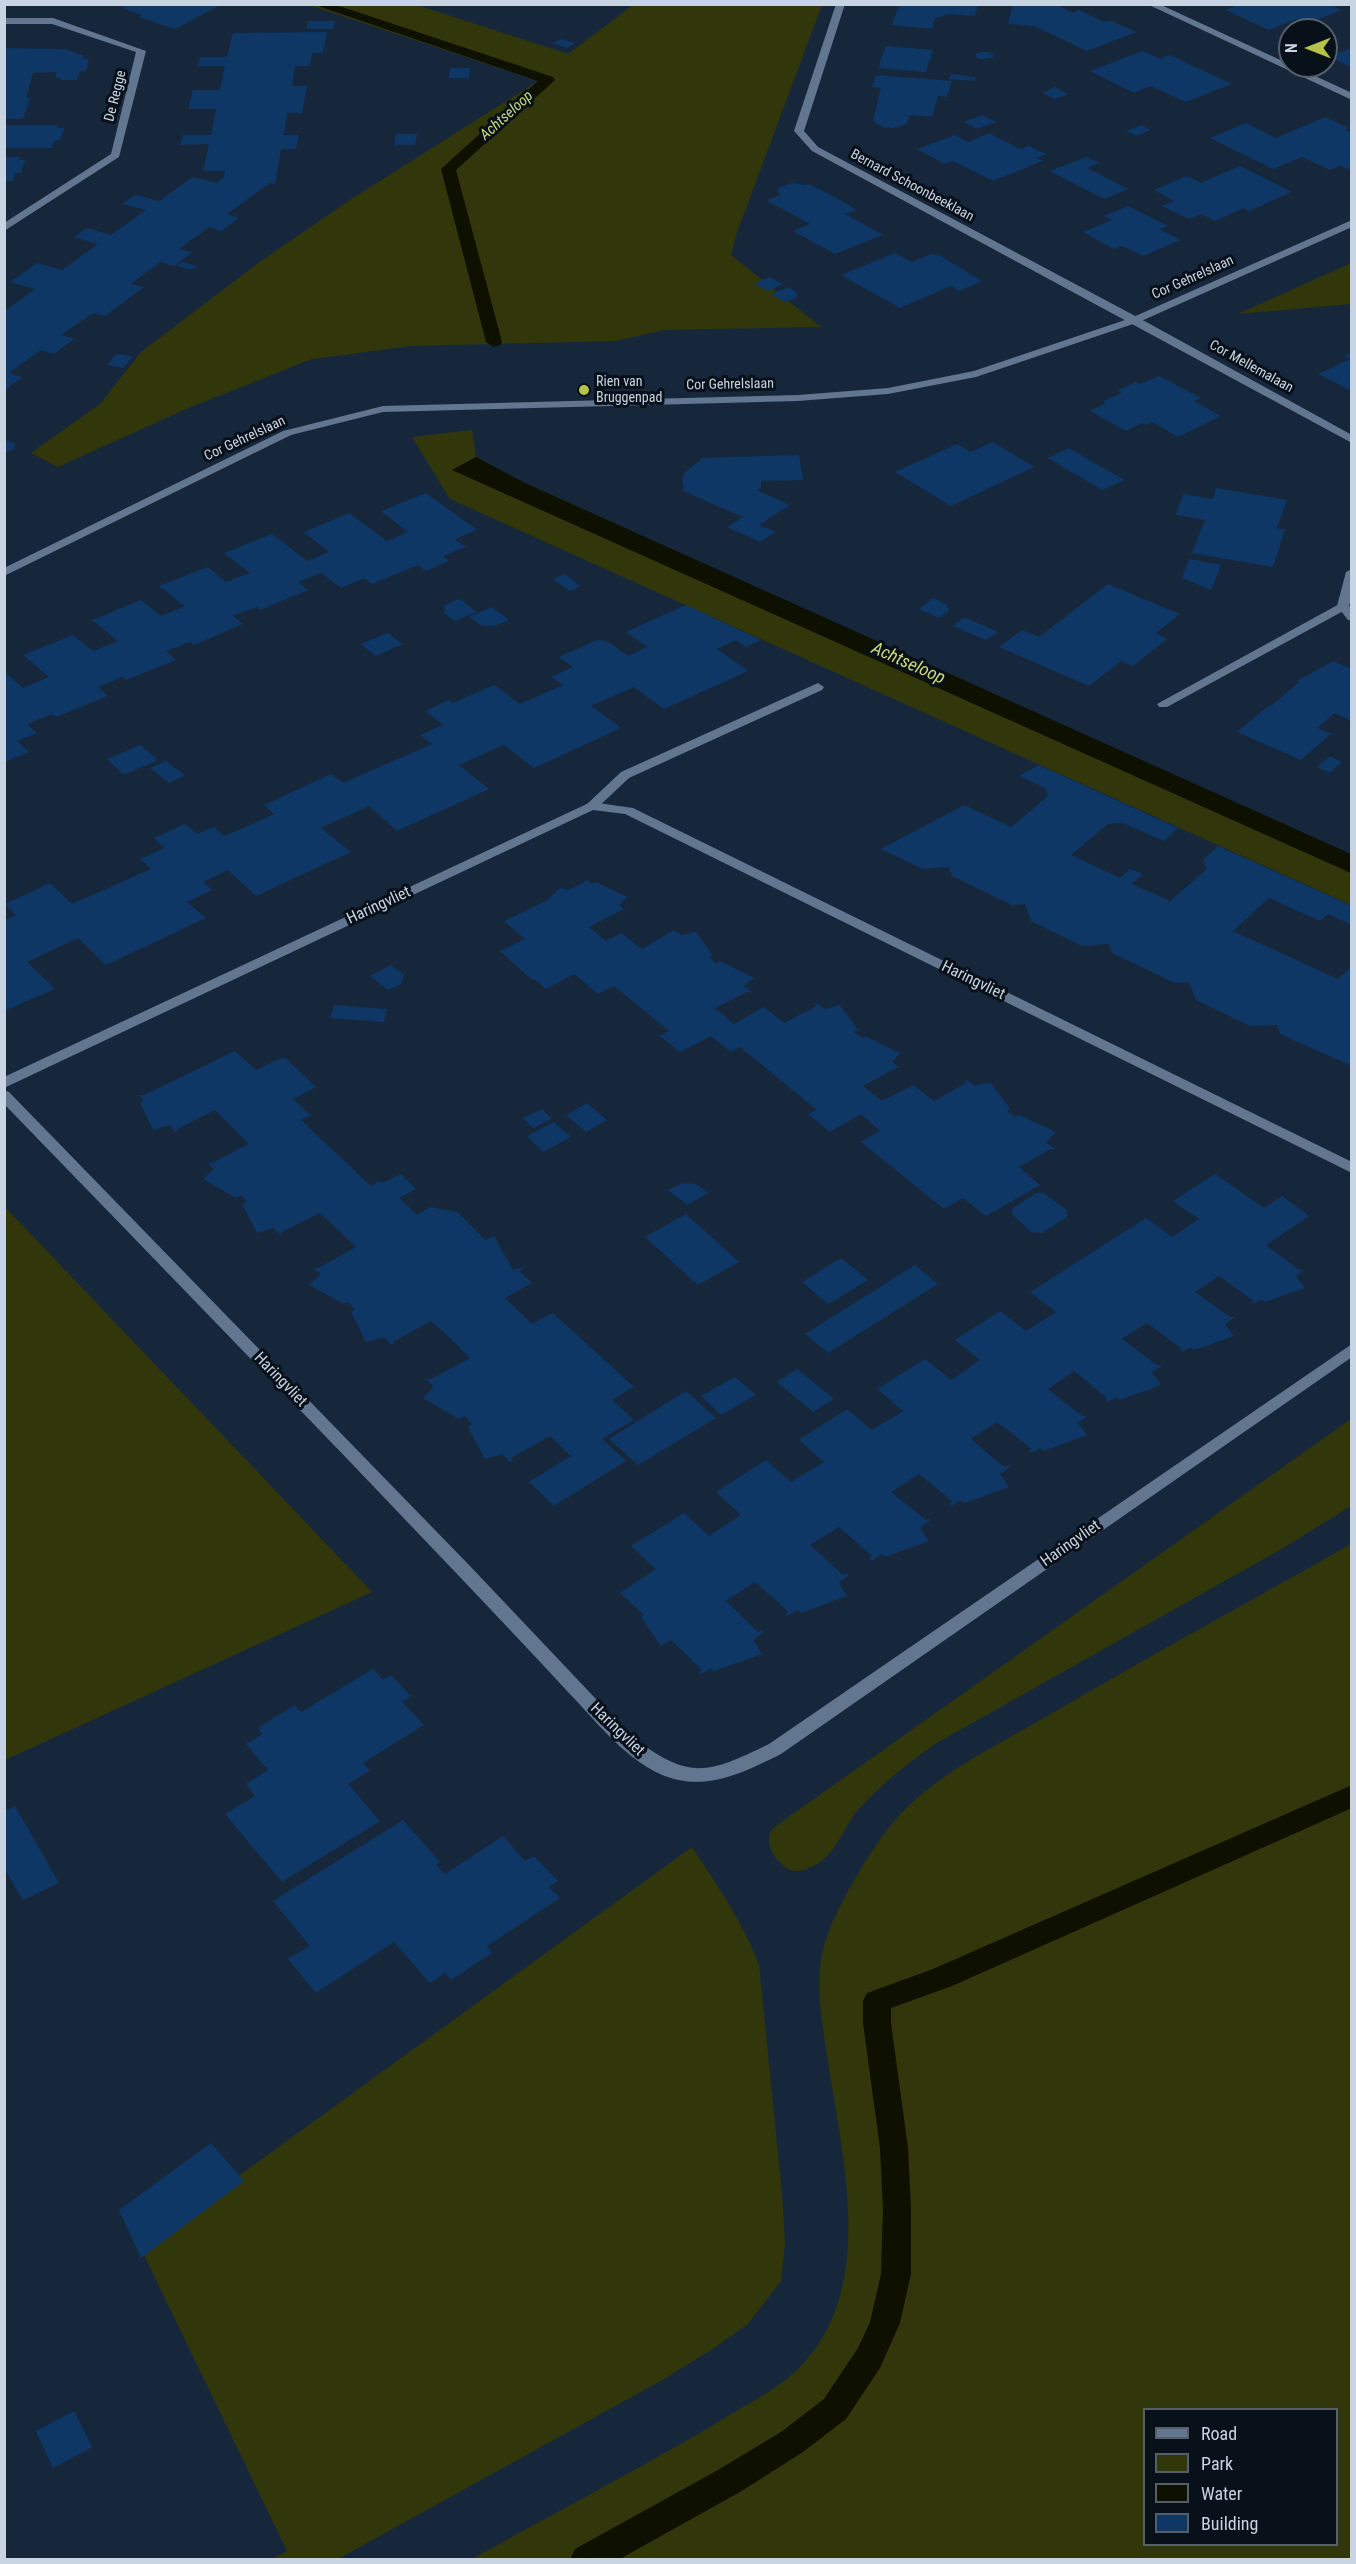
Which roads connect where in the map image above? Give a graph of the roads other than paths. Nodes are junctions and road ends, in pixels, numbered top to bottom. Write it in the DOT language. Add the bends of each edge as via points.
graph roads {
  1 [pos="841,4"];
  2 [pos="1151,4"];
  3 [pos="4,21"];
  4 [pos="1352,97"];
  5 [pos="1352,223"];
  6 [pos="4,228"];
  7 [pos="1135,320"];
  8 [pos="1352,440"];
  9 [pos="1352,572"];
  10 [pos="4,573"];
  11 [pos="1343,606"];
  12 [pos="1352,617"];
  13 [pos="818,687"];
  14 [pos="1162,704"];
  15 [pos="591,806"];
  16 [pos="4,1083"];
  17 [pos="4,1095"];
  18 [pos="1352,1168"];
  19 [pos="1352,1349"];
  1 -- 7 [label="street, Bernard Schoonbeeklaan" via="799,131 815,149"];
  2 -- 4 [label="street"];
  3 -- 6 [label="street, De Regge" via="53,21 141,51 116,155"];
  5 -- 7 [label="street, Cor Gehrelslaan"];
  7 -- 8 [label="street, Cor Mellemalaan"];
  7 -- 10 [label="street, Cor Gehrelslaan" via="976,374 888,391 798,398 383,409 287,433"];
  9 -- 11 [label="street"];
  11 -- 12 [label="street"];
  11 -- 14 [label="street"];
  13 -- 15 [label="street, Haringvliet" via="625,775"];
  15 -- 16 [label="street, Haringvliet"];
  15 -- 18 [label="street, Haringvliet" via="628,811"];
  17 -- 19 [label="street, Haringvliet" via="625,1741 647,1759 679,1775 719,1775 775,1749"];
}
